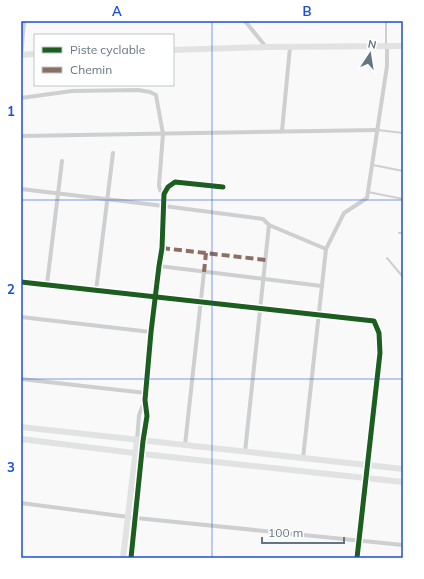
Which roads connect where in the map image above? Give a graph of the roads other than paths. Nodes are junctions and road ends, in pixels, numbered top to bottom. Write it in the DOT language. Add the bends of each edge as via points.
graph roads {
  1 [pos="24,21"];
  2 [pos="245,21"];
  3 [pos="386,21"];
  4 [pos="403,46"];
  5 [pos="267,47"];
  6 [pos="290,47"];
  7 [pos="386,47"];
  8 [pos="174,50"];
  9 [pos="34,54"];
  10 [pos="21,55"];
  11 [pos="21,98"];
  12 [pos="378,130"];
  13 [pos="282,131"];
  14 [pos="403,133"];
  15 [pos="163,134"];
  16 [pos="21,136"];
  17 [pos="112,153"];
  18 [pos="62,161"];
  19 [pos="372,165"];
  20 [pos="403,171"];
  21 [pos="223,187"];
  22 [pos="21,189"];
  23 [pos="368,192"];
  24 [pos="58,193"];
  25 [pos="164,194"];
  26 [pos="107,199"];
  27 [pos="403,199"];
  28 [pos="164,206"];
  29 [pos="269,226"];
  30 [pos="399,233"];
  31 [pos="403,233"];
  32 [pos="326,249"];
  33 [pos="387,258"];
  34 [pos="159,266"];
  35 [pos="204,272"];
  36 [pos="403,277"];
  37 [pos="264,279"];
  38 [pos="21,282"];
  39 [pos="48,284"];
  40 [pos="322,286"];
  41 [pos="96,290"];
  42 [pos="155,297"];
  43 [pos="201,302"];
  44 [pos="261,309"];
  45 [pos="319,315"];
  46 [pos="21,317"];
  47 [pos="151,332"];
  48 [pos="21,379"];
  49 [pos="146,393"];
  50 [pos="145,400"];
  51 [pos="21,427"];
  52 [pos="21,439"];
  53 [pos="140,440"];
  54 [pos="185,445"];
  55 [pos="245,452"];
  56 [pos="138,453"];
  57 [pos="303,458"];
  58 [pos="368,465"];
  59 [pos="403,469"];
  60 [pos="366,478"];
  61 [pos="403,482"];
  62 [pos="21,503"];
  63 [pos="128,518"];
  64 [pos="136,518"];
  65 [pos="359,540"];
  66 [pos="403,545"];
  67 [pos="123,558"];
  68 [pos="131,558"];
  69 [pos="357,558"];
  1 -- 10 [label="street"];
  2 -- 5 [label="street"];
  3 -- 7 [label="lane"];
  4 -- 7 [label="street"];
  5 -- 6 [label="street"];
  5 -- 8 [label="street"];
  6 -- 7 [label="street"];
  6 -- 13 [label="street"];
  7 -- 12 [label="street" via="387,66"];
  9 -- 10 [label="street"];
  11 -- 15 [label="street" via="72,91 150,92 156,95"];
  12 -- 13 [label="street"];
  12 -- 14 [label="lane"];
  12 -- 19 [label="street"];
  13 -- 15 [label="street"];
  15 -- 16 [label="street"];
  15 -- 25 [label="street" via="159,185"];
  17 -- 26 [label="street"];
  18 -- 24 [label="street"];
  19 -- 20 [label="lane"];
  19 -- 23 [label="street"];
  21 -- 25 [label="street" via="175,182"];
  22 -- 24 [label="street"];
  23 -- 27 [label="lane"];
  23 -- 32 [label="street" via="367,198 344,213"];
  24 -- 26 [label="street"];
  24 -- 39 [label="street"];
  25 -- 28 [label="street"];
  26 -- 28 [label="street"];
  26 -- 41 [label="street"];
  28 -- 29 [label="street" via="263,219"];
  28 -- 34 [label="street"];
  29 -- 32 [label="street"];
  29 -- 37 [label="street"];
  30 -- 31 [label="lane"];
  32 -- 40 [label="street"];
  33 -- 36 [label="lane"];
  34 -- 35 [label="street"];
  34 -- 42 [label="street"];
  35 -- 37 [label="street"];
  35 -- 43 [label="street"];
  37 -- 40 [label="street"];
  37 -- 44 [label="street"];
  38 -- 39 [label="street"];
  39 -- 41 [label="street"];
  40 -- 45 [label="street"];
  41 -- 42 [label="street"];
  42 -- 43 [label="street"];
  42 -- 47 [label="street"];
  43 -- 44 [label="street"];
  43 -- 54 [label="street"];
  44 -- 45 [label="street"];
  44 -- 55 [label="street"];
  45 -- 57 [label="street"];
  45 -- 58 [label="street" via="374,321 379,333 380,353"];
  46 -- 47 [label="street"];
  47 -- 49 [label="street"];
  48 -- 49 [label="street"];
  49 -- 50 [label="street"];
  50 -- 53 [label="street" via="147,416"];
  50 -- 53 [label="street" via="139,415"];
  51 -- 53 [label="street"];
  52 -- 56 [label="street"];
  53 -- 54 [label="street"];
  53 -- 56 [label="street"];
  54 -- 55 [label="street"];
  55 -- 57 [label="street"];
  56 -- 60 [label="street"];
  56 -- 63 [label="street"];
  56 -- 64 [label="street"];
  57 -- 58 [label="street"];
  58 -- 59 [label="street"];
  58 -- 60 [label="street"];
  60 -- 61 [label="street"];
  60 -- 65 [label="street"];
  62 -- 63 [label="street"];
  63 -- 64 [label="street"];
  63 -- 67 [label="street"];
  64 -- 65 [label="street"];
  64 -- 68 [label="street"];
  65 -- 66 [label="street"];
  65 -- 69 [label="street"];
}
